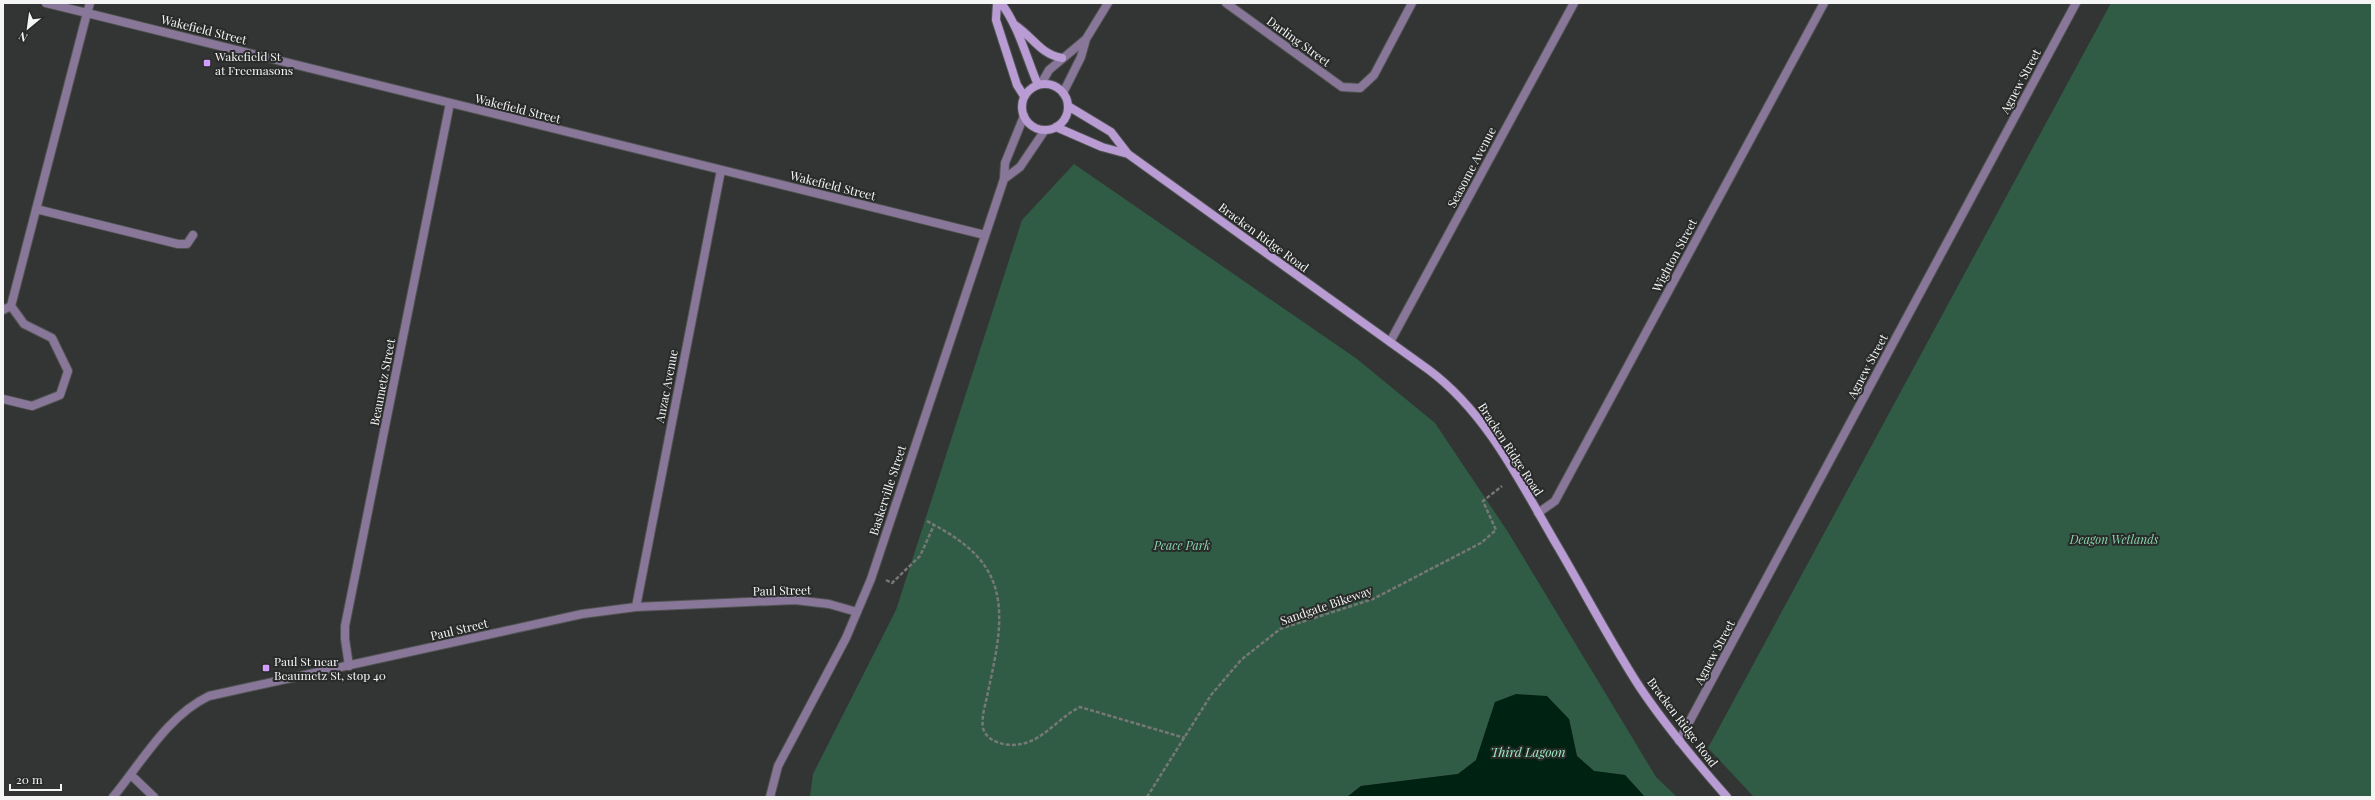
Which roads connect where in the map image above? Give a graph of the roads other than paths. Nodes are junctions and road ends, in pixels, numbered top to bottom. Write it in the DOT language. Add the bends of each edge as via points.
graph roads {
  1 [pos="46,3"];
  2 [pos="90,3"];
  3 [pos="997,3"];
  4 [pos="1001,3"];
  5 [pos="1108,3"];
  6 [pos="1226,3"];
  7 [pos="1412,3"];
  8 [pos="1574,3"];
  9 [pos="1824,3"];
  10 [pos="2076,3"];
  11 [pos="87,13"];
  12 [pos="1015,25"];
  13 [pos="1086,39"];
  14 [pos="1062,58"];
  15 [pos="1040,84"];
  16 [pos="1063,93"];
  17 [pos="1024,96"];
  18 [pos="450,103"];
  19 [pos="1068,106"];
  20 [pos="1024,116"];
  21 [pos="1056,127"];
  22 [pos="1045,130"];
  23 [pos="1128,154"];
  24 [pos="721,170"];
  25 [pos="1004,179"];
  26 [pos="36,209"];
  27 [pos="193,235"];
  28 [pos="985,235"];
  29 [pos="11,306"];
  30 [pos="3,310"];
  31 [pos="1390,342"];
  32 [pos="3,399"];
  33 [pos="1538,513"];
  34 [pos="636,607"];
  35 [pos="857,612"];
  36 [pos="349,666"];
  37 [pos="1679,741"];
  38 [pos="131,775"];
  39 [pos="113,797"];
  40 [pos="154,797"];
  41 [pos="770,797"];
  42 [pos="1727,797"];
  1 -- 11 [label="street, Wakefield Street"];
  2 -- 11 [label="street"];
  3 -- 17 [label="main road" via="996,20 1017,84"];
  4 -- 12 [label="main road"];
  5 -- 13 [label="street"];
  6 -- 7 [label="street, Darling Street" via="1342,87 1360,88 1374,75"];
  8 -- 31 [label="street, Seasome Avenue"];
  9 -- 33 [label="street, Wighton Street" via="1555,500"];
  10 -- 37 [label="street, Agnew Street"];
  11 -- 18 [label="street, Wakefield Street"];
  11 -- 26 [label="street"];
  12 -- 14 [label="main road" via="1048,55"];
  12 -- 15 [label="main road" via="1024,52"];
  13 -- 14 [label="street"];
  13 -- 16 [label="street" via="1082,57"];
  14 -- 15 [label="street" via="1049,70"];
  15 -- 16 [label="main road" via="1053,85"];
  15 -- 17 [label="main road"];
  16 -- 19 [label="main road"];
  17 -- 20 [label="main road"];
  18 -- 24 [label="street, Wakefield Street"];
  18 -- 36 [label="street, Beaumetz Street" via="345,626 344,639"];
  19 -- 21 [label="main road" via="1065,118"];
  19 -- 23 [label="main road, Bracken Ridge Road" via="1110,132"];
  20 -- 22 [label="main road" via="1032,126"];
  20 -- 25 [label="street, Baskerville Street" via="1005,163"];
  21 -- 22 [label="main road"];
  21 -- 23 [label="main road, Bracken Ridge Road" via="1102,147"];
  22 -- 25 [label="street" via="1020,168"];
  23 -- 31 [label="main road, Bracken Ridge Road"];
  24 -- 28 [label="street, Wakefield Street"];
  24 -- 34 [label="street, Anzac Avenue"];
  25 -- 28 [label="street, Baskerville Street"];
  26 -- 27 [label="street" via="178,244 187,244"];
  26 -- 29 [label="street"];
  28 -- 35 [label="street, Baskerville Street" via="874,570"];
  29 -- 30 [label="street"];
  29 -- 32 [label="street" via="24,324 52,338 68,371 60,395 32,406"];
  31 -- 33 [label="main road, Bracken Ridge Road" via="1450,385 1468,404 1503,454"];
  33 -- 37 [label="main road, Bracken Ridge Road" via="1639,686"];
  34 -- 35 [label="street, Paul Street" via="795,600 830,604"];
  34 -- 36 [label="street, Paul Street" via="582,614"];
  35 -- 41 [label="street, Baskerville Street" via="778,766"];
  36 -- 38 [label="street, Paul Street" via="209,696 191,704 176,717"];
  37 -- 42 [label="main road, Bracken Ridge Road"];
  38 -- 39 [label="street, Paul Street"];
  38 -- 40 [label="street"];
}
